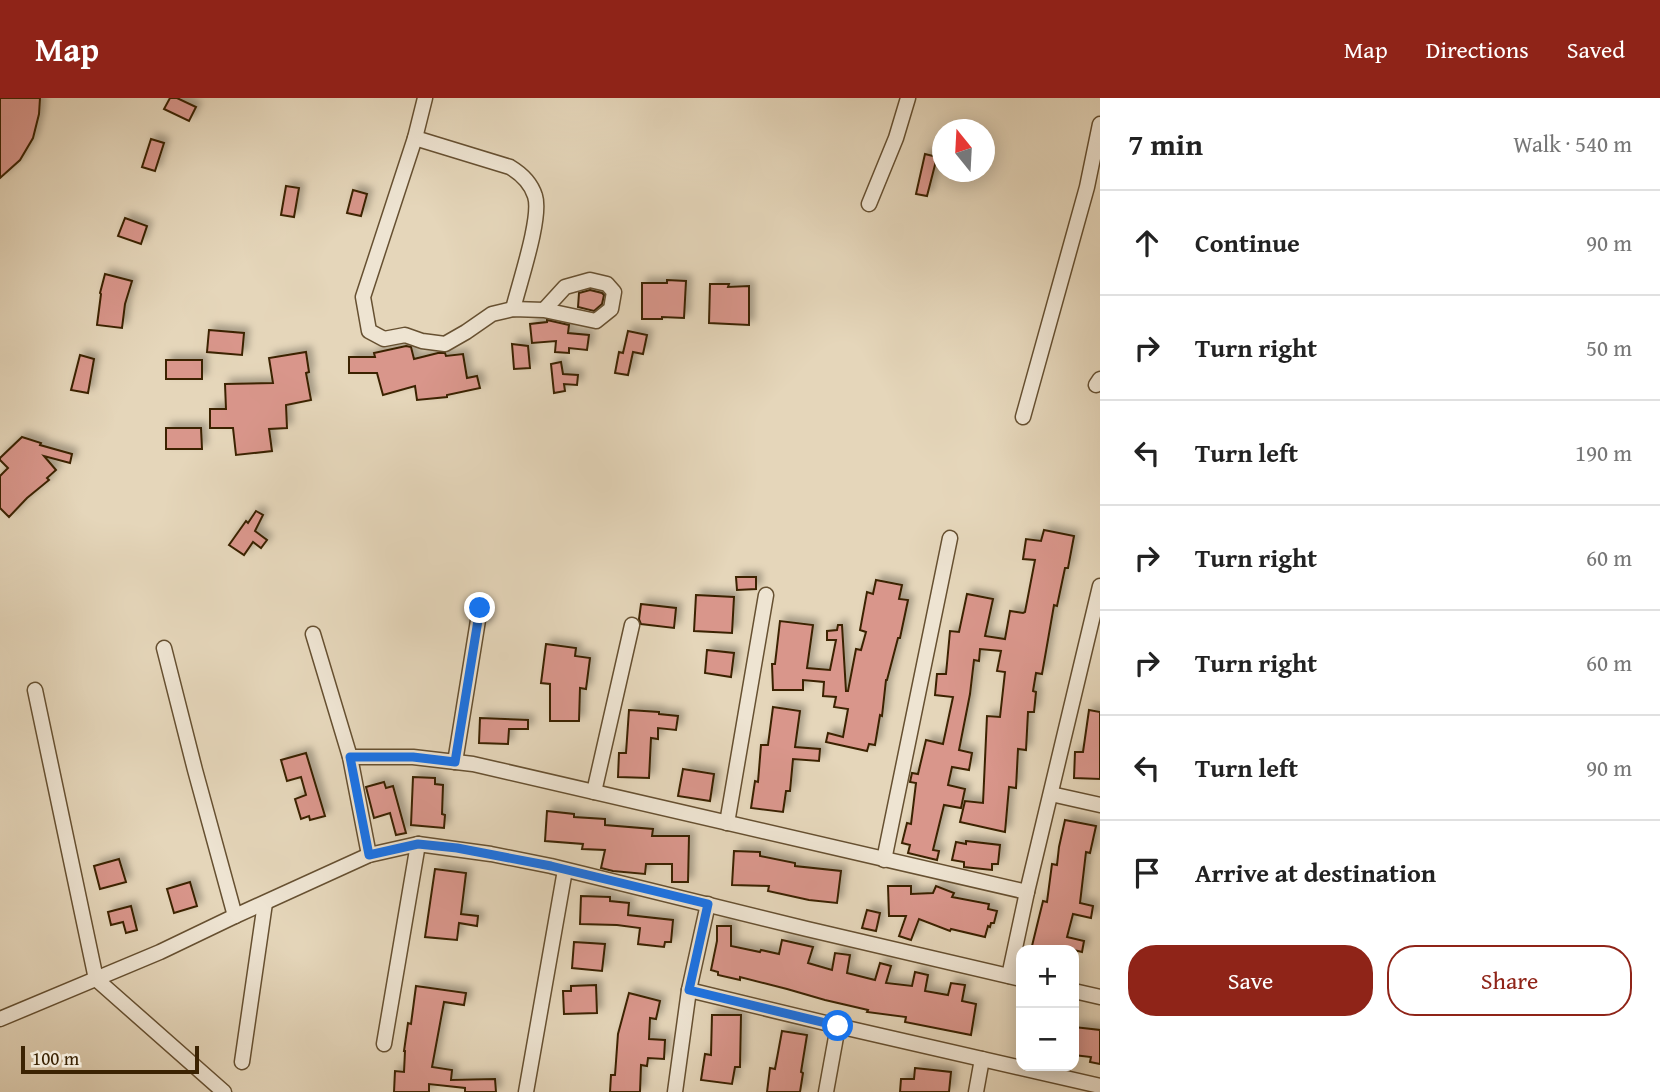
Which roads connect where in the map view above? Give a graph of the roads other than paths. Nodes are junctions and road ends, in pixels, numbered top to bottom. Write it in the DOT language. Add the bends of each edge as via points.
graph roads {
  1 [pos="425,98"];
  2 [pos="908,98"];
  3 [pos="1099,130"];
  4 [pos="415,138"];
  5 [pos="869,204"];
  6 [pos="513,309"];
  7 [pos="544,310"];
  8 [pos="1023,417"];
  9 [pos="950,538"];
  10 [pos="1100,586"];
  11 [pos="766,595"];
  12 [pos="480,608"];
  13 [pos="632,625"];
  14 [pos="313,634"];
  15 [pos="164,648"];
  16 [pos="35,690"];
  17 [pos="350,757"];
  18 [pos="455,762"];
  19 [pos="594,792"];
  20 [pos="1051,794"];
  21 [pos="1100,805"];
  22 [pos="727,822"];
  23 [pos="418,844"];
  24 [pos="369,855"];
  25 [pos="884,860"];
  26 [pos="565,870"];
  27 [pos="1027,892"];
  28 [pos="265,903"];
  29 [pos="708,904"];
  30 [pos="235,916"];
  31 [pos="1015,978"];
  32 [pos="96,979"];
  33 [pos="689,990"];
  34 [pos="1079,992"];
  35 [pos="1100,997"];
  36 [pos="0,1018"];
  37 [pos="838,1026"];
  38 [pos="384,1044"];
  39 [pos="982,1059"];
  40 [pos="242,1062"];
  41 [pos="1100,1086"];
  42 [pos="224,1092"];
  43 [pos="526,1092"];
  44 [pos="675,1092"];
  45 [pos="826,1092"];
  46 [pos="976,1092"];
  1 -- 4 [label="street"];
  2 -- 5 [label="street"];
  3 -- 8 [label="street"];
  4 -- 6 [label="street" via="510,167 530,186 537,218"];
  4 -- 6 [label="street" via="363,297 369,331 384,339 405,335 445,344 492,314"];
  6 -- 7 [label="street"];
  9 -- 25 [label="street"];
  10 -- 20 [label="street"];
  11 -- 22 [label="street"];
  12 -- 18 [label="street"];
  13 -- 19 [label="street"];
  14 -- 17 [label="street"];
  15 -- 30 [label="street"];
  16 -- 32 [label="street"];
  17 -- 18 [label="street"];
  17 -- 24 [label="street"];
  18 -- 19 [label="street"];
  19 -- 22 [label="street"];
  20 -- 21 [label="street"];
  20 -- 27 [label="street"];
  22 -- 25 [label="street"];
  23 -- 24 [label="street"];
  23 -- 26 [label="street"];
  23 -- 38 [label="street"];
  24 -- 28 [label="street"];
  25 -- 27 [label="street"];
  26 -- 29 [label="street"];
  26 -- 43 [label="street"];
  27 -- 31 [label="street"];
  28 -- 30 [label="street"];
  28 -- 40 [label="street"];
  29 -- 31 [label="street"];
  29 -- 33 [label="street"];
  30 -- 32 [label="street"];
  32 -- 36 [label="street"];
  32 -- 42 [label="street"];
  33 -- 37 [label="street"];
  33 -- 44 [label="street"];
  34 -- 35 [label="street"];
  37 -- 39 [label="street"];
  37 -- 45 [label="street"];
  39 -- 41 [label="street"];
  39 -- 46 [label="street"];
}
